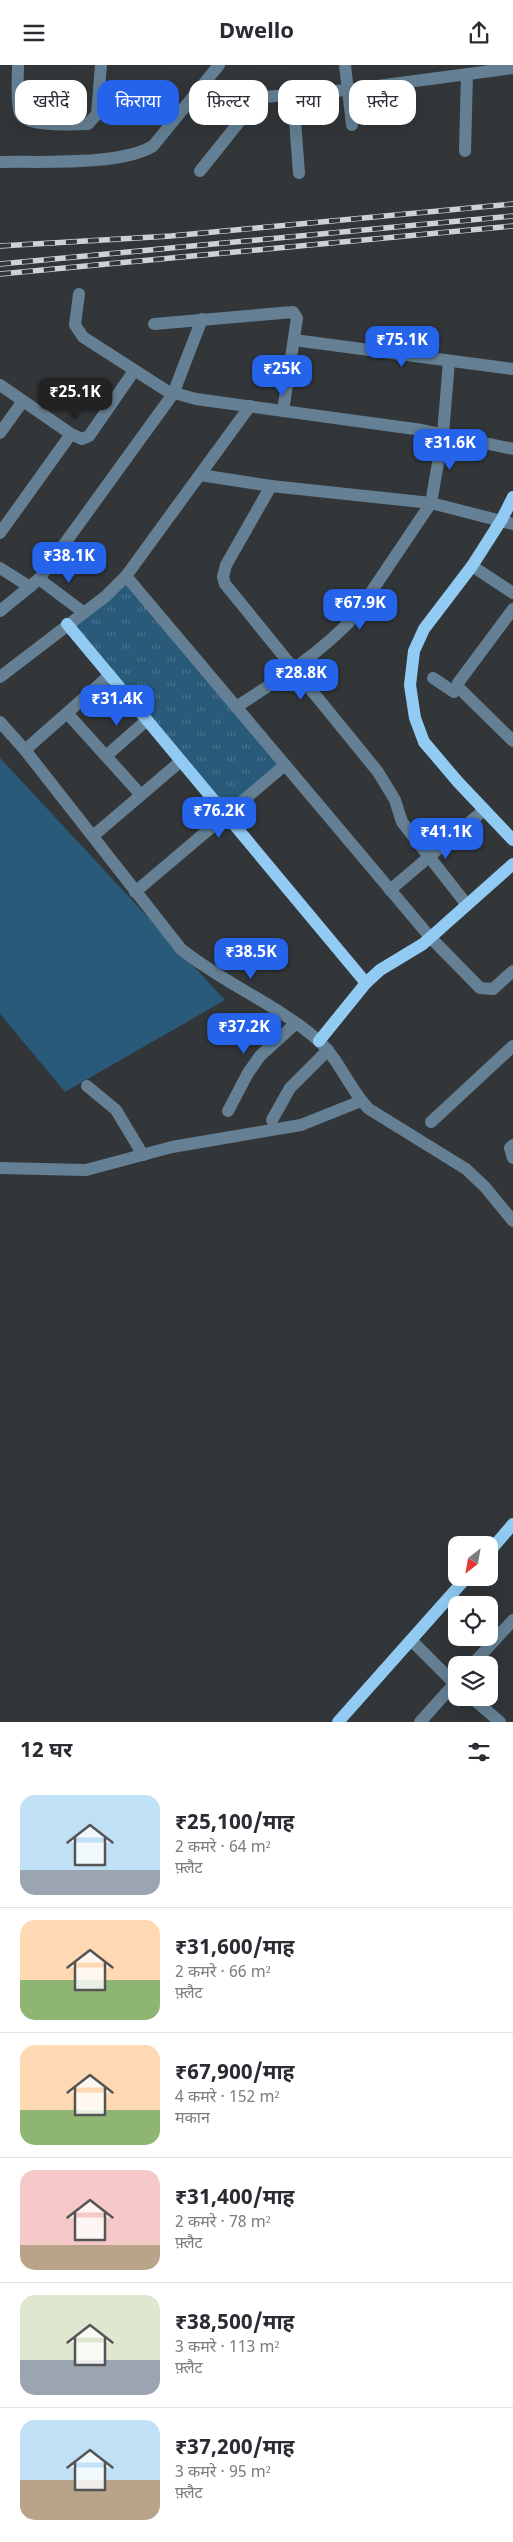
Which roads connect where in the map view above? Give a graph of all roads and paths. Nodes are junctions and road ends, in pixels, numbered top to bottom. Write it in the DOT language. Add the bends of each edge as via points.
graph roads {
  1 [pos="18,65"];
  2 [pos="101,65"];
  3 [pos="219,65"];
  4 [pos="345,65"];
  5 [pos="513,68"];
  6 [pos="438,71"];
  7 [pos="467,74"];
  8 [pos="339,90"];
  9 [pos="347,90"];
  10 [pos="278,95"];
  11 [pos="349,104"];
  12 [pos="295,125"];
  13 [pos="465,151"];
  14 [pos="0,162"];
  15 [pos="200,171"];
  16 [pos="299,173"];
  17 [pos="80,294"];
  18 [pos="202,319"];
  19 [pos="154,324"];
  20 [pos="294,340"];
  21 [pos="449,361"];
  22 [pos="513,369"];
  23 [pos="134,371"];
  24 [pos="0,385"];
  25 [pos="173,394"];
  26 [pos="23,401"];
  27 [pos="250,406"];
  28 [pos="284,411"];
  29 [pos="0,433"];
  30 [pos="71,434"];
  31 [pos="442,434"];
  32 [pos="513,449"];
  33 [pos="200,475"];
  34 [pos="271,486"];
  35 [pos="513,497"];
  36 [pos="431,503"];
  37 [pos="508,522"];
  38 [pos="0,533"];
  39 [pos="472,566"];
  40 [pos="0,568"];
  41 [pos="126,576"];
  42 [pos="34,583"];
  43 [pos="513,593"];
  44 [pos="0,611"];
  45 [pos="83,611"];
  46 [pos="511,616"];
  47 [pos="67,624"];
  48 [pos="294,670"];
  49 [pos="110,675"];
  50 [pos="0,677"];
  51 [pos="433,678"];
  52 [pos="458,687"];
  53 [pos="236,707"];
  54 [pos="67,713"];
  55 [pos="147,720"];
  56 [pos="0,722"];
  57 [pos="513,741"];
  58 [pos="25,750"];
  59 [pos="106,756"];
  60 [pos="181,761"];
  61 [pos="285,765"];
  62 [pos="141,795"];
  63 [pos="484,810"];
  64 [pos="226,815"];
  65 [pos="93,836"];
  66 [pos="513,840"];
  67 [pos="428,857"];
  68 [pos="513,864"];
  69 [pos="390,890"];
  70 [pos="136,892"];
  71 [pos="467,905"];
  72 [pos="430,937"];
  73 [pos="513,971"];
  74 [pos="366,983"];
  75 [pos="295,1023"];
  76 [pos="324,1046"];
  77 [pos="513,1046"];
  78 [pos="87,1086"];
  79 [pos="361,1101"];
  80 [pos="228,1111"];
  81 [pos="272,1119"];
  82 [pos="431,1122"];
  83 [pos="513,1145"];
  84 [pos="143,1155"];
  85 [pos="513,1158"];
  86 [pos="0,1168"];
  87 [pos="513,1221"];
  88 [pos="513,1524"];
  89 [pos="498,1542"];
  90 [pos="459,1586"];
  91 [pos="513,1620"];
  92 [pos="412,1641"];
  93 [pos="480,1656"];
  94 [pos="448,1676"];
  95 [pos="448,1692"];
  96 [pos="481,1706"];
  97 [pos="338,1722"];
  98 [pos="420,1722"];
  99 [pos="499,1722"];
  1 -- 2 [label="street" via="19,112 24,118 33,123 88,124 97,114"];
  3 -- 14 [label="street" via="153,146 145,151 86,160"];
  4 -- 9 [label="street"];
  5 -- 7 [label="street"];
  6 -- 7 [label="street"];
  6 -- 9 [label="street"];
  7 -- 13 [label="street"];
  8 -- 9 [label="street"];
  9 -- 11 [label="street"];
  10 -- 15 [label="street" via="256,101"];
  12 -- 16 [label="street"];
  17 -- 23 [label="street" via="77,330"];
  18 -- 19 [label="street"];
  18 -- 20 [label="street" via="293,312 297,318"];
  18 -- 25 [label="street"];
  20 -- 21 [label="street"];
  20 -- 28 [label="street"];
  21 -- 22 [label="street"];
  21 -- 31 [label="street"];
  23 -- 25 [label="street"];
  23 -- 30 [label="street" via="89,437 82,439"];
  24 -- 26 [label="street"];
  25 -- 27 [label="street"];
  25 -- 42 [label="street"];
  26 -- 29 [label="street"];
  26 -- 30 [label="street"];
  27 -- 28 [label="street"];
  27 -- 33 [label="street"];
  28 -- 31 [label="street"];
  30 -- 38 [label="street"];
  31 -- 32 [label="street"];
  31 -- 36 [label="street"];
  33 -- 34 [label="street"];
  33 -- 41 [label="street"];
  34 -- 36 [label="street"];
  34 -- 48 [label="street" via="226,565 223,577"];
  35 -- 37 [label="main road"];
  36 -- 37 [label="street"];
  36 -- 48 [label="street" via="355,616"];
  37 -- 39 [label="main road"];
  39 -- 43 [label="street"];
  39 -- 63 [label="main road" via="424,629 414,651 410,685 415,718 424,742"];
  40 -- 42 [label="street"];
  41 -- 45 [label="street"];
  41 -- 53 [label="street"];
  42 -- 44 [label="street"];
  42 -- 45 [label="street"];
  45 -- 47 [label="street"];
  46 -- 52 [label="street" via="460,679"];
  47 -- 49 [label="main road"];
  47 -- 50 [label="street"];
  48 -- 53 [label="street"];
  48 -- 67 [label="street" via="378,772 395,799 402,821"];
  49 -- 54 [label="street"];
  49 -- 55 [label="main road"];
  51 -- 52 [label="street" via="454,691"];
  52 -- 57 [label="street"];
  53 -- 61 [label="street"];
  54 -- 58 [label="street"];
  54 -- 59 [label="street"];
  55 -- 59 [label="street"];
  55 -- 60 [label="main road"];
  56 -- 58 [label="street"];
  58 -- 65 [label="street"];
  59 -- 62 [label="street"];
  60 -- 62 [label="street"];
  60 -- 64 [label="main road"];
  61 -- 64 [label="street"];
  61 -- 69 [label="street"];
  62 -- 65 [label="street"];
  63 -- 66 [label="main road"];
  63 -- 67 [label="street"];
  64 -- 70 [label="street"];
  64 -- 74 [label="main road"];
  65 -- 70 [label="street"];
  67 -- 69 [label="street"];
  67 -- 71 [label="street"];
  68 -- 71 [label="main road"];
  69 -- 72 [label="street"];
  70 -- 75 [label="street" via="181,949 205,968"];
  71 -- 72 [label="main road"];
  72 -- 73 [label="street" via="480,988 493,989"];
  72 -- 74 [label="main road" via="414,951 389,963"];
  74 -- 76 [label="main road"];
  75 -- 76 [label="street"];
  75 -- 80 [label="street" via="260,1056"];
  76 -- 79 [label="street"];
  76 -- 81 [label="street" via="290,1088"];
  77 -- 82 [label="street"];
  78 -- 84 [label="street" via="116,1111"];
  79 -- 84 [label="street" via="301,1125"];
  79 -- 87 [label="street" via="379,1117 466,1169"];
  83 -- 85 [label="street" via="510,1149"];
  84 -- 86 [label="street" via="86,1170"];
  88 -- 89 [label="main road"];
  90 -- 92 [label="main road"];
  91 -- 93 [label="street"];
  92 -- 94 [label="street"];
  92 -- 97 [label="main road"];
  95 -- 98 [label="street"];
  96 -- 99 [label="street"];
}
